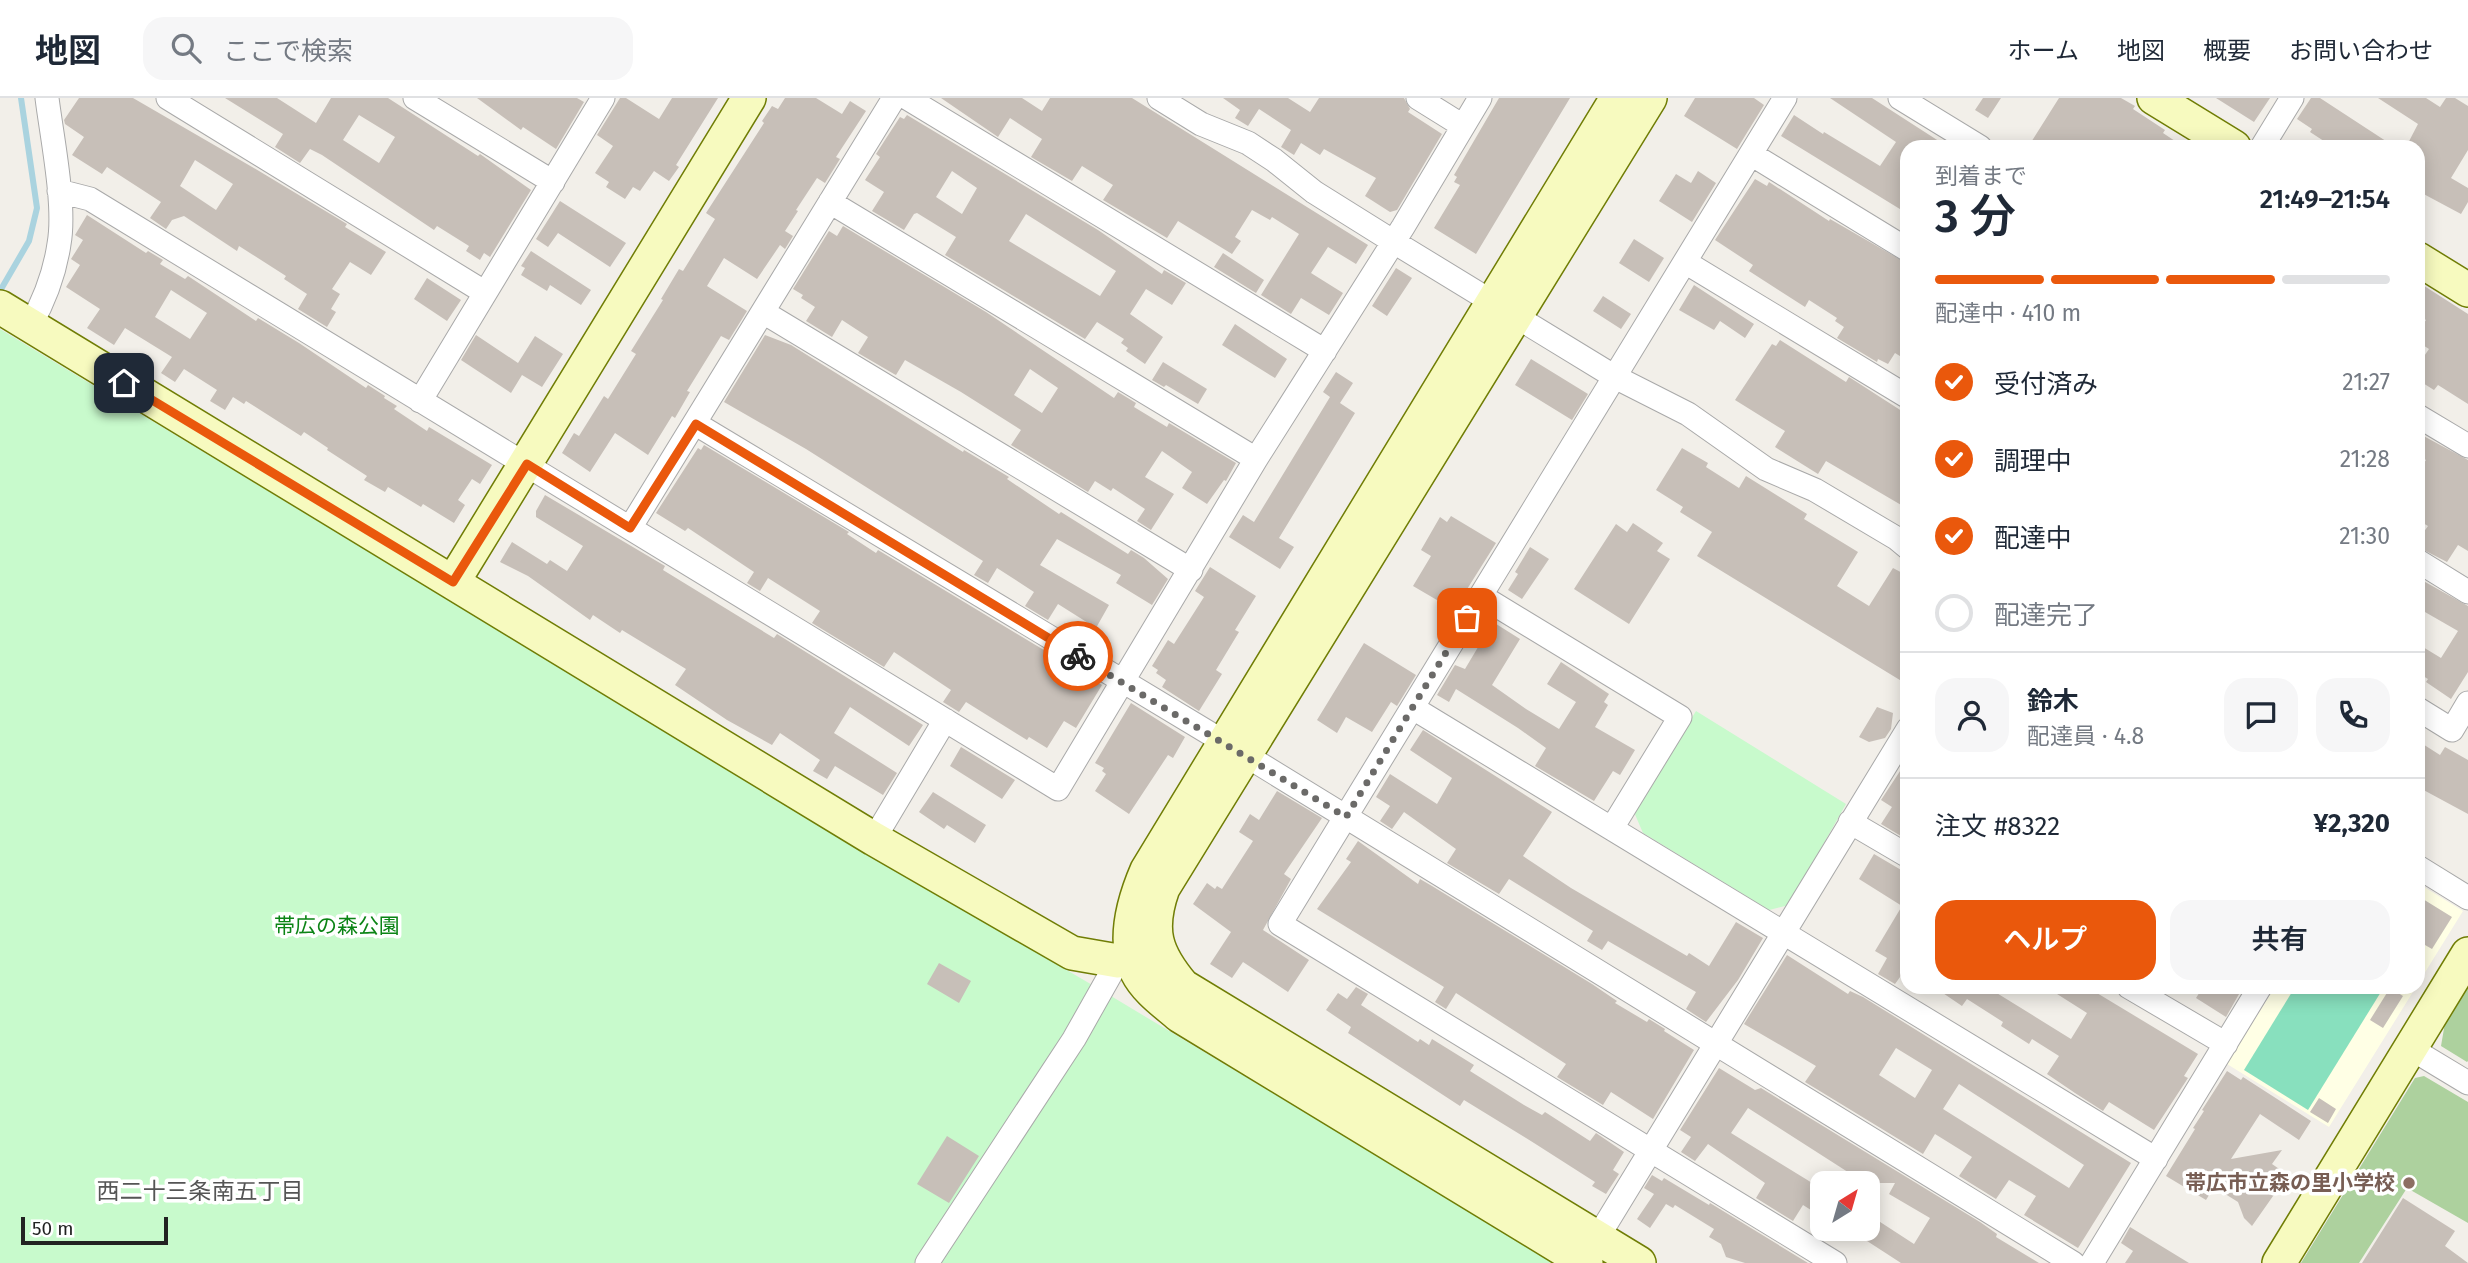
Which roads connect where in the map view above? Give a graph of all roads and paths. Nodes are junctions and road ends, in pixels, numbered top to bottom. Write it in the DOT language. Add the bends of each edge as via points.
graph roads {
  1 [pos="47,98"];
  2 [pos="168,98"];
  3 [pos="415,98"];
  4 [pos="603,98"];
  5 [pos="749,98"];
  6 [pos="894,98"];
  7 [pos="907,98"];
  8 [pos="1159,98"];
  9 [pos="1418,98"];
  10 [pos="1480,98"];
  11 [pos="1618,98"];
  12 [pos="1650,98"];
  13 [pos="1785,98"];
  14 [pos="1900,98"];
  15 [pos="2154,98"];
  16 [pos="2292,98"];
  17 [pos="1463,126"];
  18 [pos="1969,140"];
  19 [pos="2223,140"];
  20 [pos="2266,140"];
  21 [pos="1751,154"];
  22 [pos="553,182"];
  23 [pos="59,191"];
  24 [pos="830,202"];
  25 [pos="1394,242"];
  26 [pos="1900,245"];
  27 [pos="1685,262"];
  28 [pos="2425,263"];
  29 [pos="2468,290"];
  30 [pos="484,292"];
  31 [pos="1504,310"];
  32 [pos="763,312"];
  33 [pos="12,314"];
  34 [pos="1325,351"];
  35 [pos="1615,377"];
  36 [pos="1900,392"];
  37 [pos="420,401"];
  38 [pos="2425,420"];
  39 [pos="696,424"];
  40 [pos="2468,446"];
  41 [pos="1256,460"];
  42 [pos="527,464"];
  43 [pos="630,528"];
  44 [pos="1900,543"];
  45 [pos="2425,566"];
  46 [pos="1191,570"];
  47 [pos="453,582"];
  48 [pos="2468,592"];
  49 [pos="1481,596"];
  50 [pos="1123,683"];
  51 [pos="2468,703"];
  52 [pos="1413,708"];
  53 [pos="2425,713"];
  54 [pos="945,720"];
  55 [pos="1900,742"];
  56 [pos="1235,749"];
  57 [pos="1346,817"];
  58 [pos="1850,822"];
  59 [pos="1612,828"];
  60 [pos="874,839"];
  61 [pos="1900,851"];
  62 [pos="2425,871"];
  63 [pos="2468,898"];
  64 [pos="1782,932"];
  65 [pos="2468,954"];
  66 [pos="1136,956"];
  67 [pos="2141,994"];
  68 [pos="2256,994"];
  69 [pos="1715,1042"];
  70 [pos="2226,1044"];
  71 [pos="2410,1048"];
  72 [pos="2468,1083"];
  73 [pos="1650,1151"];
  74 [pos="2156,1159"];
  75 [pos="1589,1254"];
  76 [pos="928,1263"];
  77 [pos="1639,1263"];
  78 [pos="1835,1263"];
  79 [pos="2073,1263"];
  80 [pos="2092,1263"];
  81 [pos="2279,1263"];
  1 -- 23 [label="street"];
  2 -- 30 [label="street"];
  3 -- 22 [label="street"];
  4 -- 22 [label="street"];
  5 -- 42 [label="street"];
  6 -- 24 [label="street"];
  7 -- 34 [label="street"];
  8 -- 25 [label="street" via="1202,124 1248,143 1314,192"];
  9 -- 17 [label="street"];
  10 -- 17 [label="street"];
  11 -- 31 [label="street"];
  12 -- 31 [label="street"];
  13 -- 21 [label="street"];
  14 -- 18 [label="street"];
  15 -- 19 [label="street"];
  16 -- 20 [label="street"];
  17 -- 25 [label="street"];
  21 -- 26 [label="street"];
  21 -- 27 [label="street"];
  22 -- 30 [label="street"];
  23 -- 33 [label="street" via="60,243 42,304"];
  23 -- 37 [label="street" via="90,199"];
  24 -- 32 [label="street"];
  24 -- 41 [label="street"];
  25 -- 31 [label="street"];
  25 -- 34 [label="street"];
  27 -- 35 [label="street"];
  27 -- 36 [label="street"];
  28 -- 29 [label="street"];
  30 -- 37 [label="street"];
  31 -- 35 [label="street"];
  31 -- 56 [label="street"];
  32 -- 39 [label="street"];
  32 -- 46 [label="street"];
  33 -- 47 [label="street"];
  34 -- 41 [label="street"];
  35 -- 44 [label="street" via="1688,414 1766,469 1815,490"];
  35 -- 49 [label="street"];
  37 -- 42 [label="street"];
  38 -- 40 [label="street"];
  39 -- 43 [label="street"];
  39 -- 50 [label="street"];
  41 -- 46 [label="street"];
  42 -- 43 [label="street"];
  42 -- 47 [label="street"];
  43 -- 54 [label="street"];
  45 -- 48 [label="street"];
  46 -- 50 [label="street"];
  47 -- 60 [label="street"];
  49 -- 52 [label="street"];
  49 -- 59 [label="street" via="1679,717"];
  50 -- 54 [label="street" via="1058,789"];
  50 -- 56 [label="street"];
  51 -- 53 [label="street" via="2452,730"];
  52 -- 57 [label="street"];
  52 -- 59 [label="street"];
  54 -- 60 [label="street"];
  55 -- 58 [label="street"];
  56 -- 57 [label="street"];
  56 -- 66 [label="street" via="1163,888"];
  57 -- 69 [label="street"];
  57 -- 73 [label="street" via="1280,924"];
  58 -- 61 [label="street"];
  58 -- 64 [label="street"];
  59 -- 64 [label="street"];
  60 -- 66 [label="street" via="1072,953"];
  62 -- 63 [label="street"];
  64 -- 69 [label="street"];
  64 -- 74 [label="street"];
  65 -- 71 [label="street"];
  66 -- 75 [label="street" via="1166,966 1183,986"];
  66 -- 76 [label="street" via="1074,1039"];
  67 -- 70 [label="street"];
  68 -- 70 [label="street"];
  69 -- 73 [label="street"];
  69 -- 79 [label="street"];
  70 -- 74 [label="street"];
  71 -- 72 [label="street"];
  71 -- 81 [label="street"];
  73 -- 75 [label="street"];
  73 -- 78 [label="street"];
  74 -- 80 [label="street"];
  75 -- 77 [label="street"];
}
